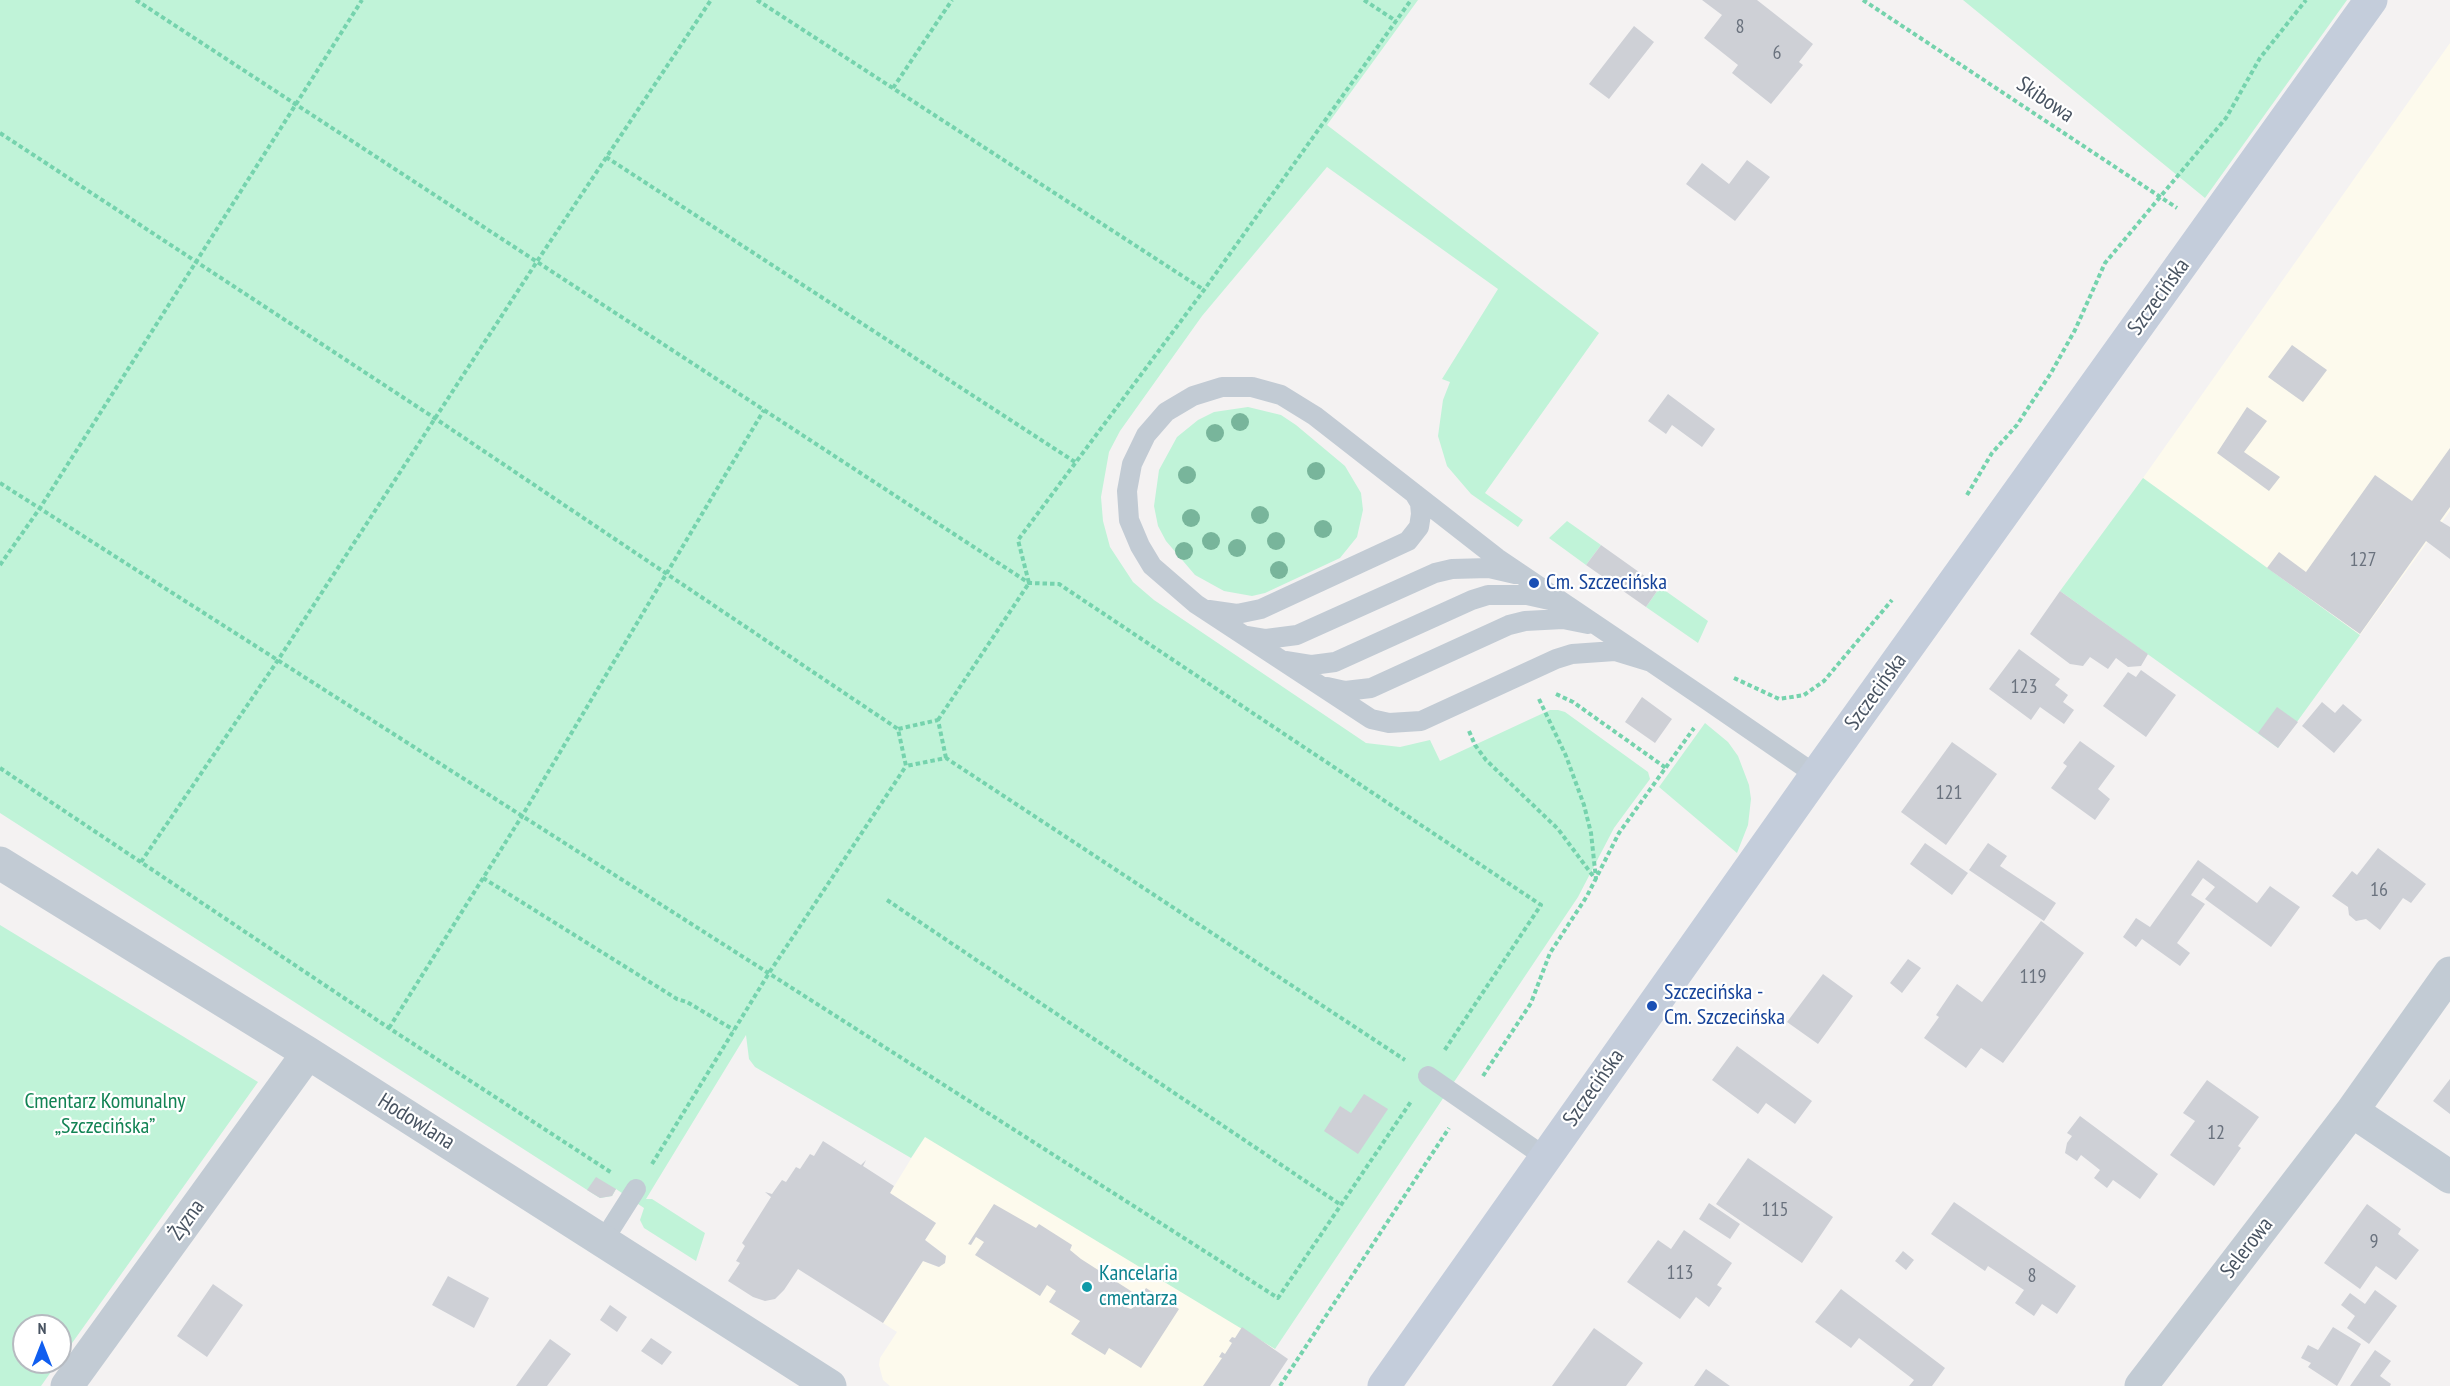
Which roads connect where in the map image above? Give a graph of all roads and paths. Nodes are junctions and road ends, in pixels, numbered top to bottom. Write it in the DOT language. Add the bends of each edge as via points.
graph roads {
  1 [pos="136,0"];
  2 [pos="362,0"];
  3 [pos="711,0"];
  4 [pos="757,0"];
  5 [pos="951,0"];
  6 [pos="1364,0"];
  7 [pos="1412,0"];
  8 [pos="1863,0"];
  9 [pos="2306,0"];
  10 [pos="2372,0"];
  11 [pos="1396,21"];
  12 [pos="893,88"];
  13 [pos="295,105"];
  14 [pos="0,133"];
  15 [pos="606,157"];
  16 [pos="2162,198"];
  17 [pos="2208,228"];
  18 [pos="197,261"];
  19 [pos="536,262"];
  20 [pos="1203,290"];
  21 [pos="764,410"];
  22 [pos="436,419"];
  23 [pos="1076,462"];
  24 [pos="0,483"];
  25 [pos="1414,493"];
  26 [pos="1964,501"];
  27 [pos="40,508"];
  28 [pos="0,565"];
  29 [pos="665,573"];
  30 [pos="1029,583"];
  31 [pos="1534,583"];
  32 [pos="1893,599"];
  33 [pos="1196,604"];
  34 [pos="1573,609"];
  35 [pos="1237,632"];
  36 [pos="1610,634"];
  37 [pos="1276,657"];
  38 [pos="278,660"];
  39 [pos="1651,662"];
  40 [pos="1730,677"];
  41 [pos="1314,683"];
  42 [pos="1552,693"];
  43 [pos="1528,700"];
  44 [pos="938,720"];
  45 [pos="1700,720"];
  46 [pos="1471,726"];
  47 [pos="898,729"];
  48 [pos="946,758"];
  49 [pos="906,766"];
  50 [pos="0,768"];
  51 [pos="1666,768"];
  52 [pos="1816,775"];
  53 [pos="522,816"];
  54 [pos="141,862"];
  55 [pos="0,863"];
  56 [pos="483,878"];
  57 [pos="1596,880"];
  58 [pos="887,900"];
  59 [pos="769,973"];
  60 [pos="2450,973"];
  61 [pos="389,1028"];
  62 [pos="734,1030"];
  63 [pos="308,1053"];
  64 [pos="1428,1076"];
  65 [pos="1466,1102"];
  66 [pos="2352,1111"];
  67 [pos="1545,1157"];
  68 [pos="2450,1177"];
  69 [pos="636,1189"];
  70 [pos="1341,1205"];
  71 [pos="603,1241"];
  72 [pos="66,1386"];
  73 [pos="830,1386"];
  74 [pos="1280,1386"];
  75 [pos="1384,1386"];
  76 [pos="2141,1386"];
  1 -- 13 [label="path"];
  2 -- 13 [label="path"];
  3 -- 15 [label="path"];
  4 -- 12 [label="path"];
  5 -- 12 [label="path"];
  6 -- 11 [label="path"];
  7 -- 11 [label="path"];
  8 -- 16 [label="path, Skibowa"];
  9 -- 16 [label="path" via="2260,58 2226,118"];
  10 -- 17 [label="main road, Szczecińska"];
  11 -- 20 [label="path"];
  12 -- 20 [label="path"];
  13 -- 18 [label="path"];
  13 -- 19 [label="path"];
  14 -- 18 [label="path"];
  15 -- 19 [label="path"];
  15 -- 23 [label="path"];
  16 -- 17 [label="path, Skibowa"];
  16 -- 26 [label="path" via="2105,262 2052,373 2017,425 1992,453"];
  17 -- 52 [label="main road, Szczecińska"];
  18 -- 22 [label="path"];
  18 -- 27 [label="path"];
  19 -- 21 [label="path"];
  19 -- 22 [label="path"];
  20 -- 23 [label="path"];
  21 -- 29 [label="path"];
  21 -- 30 [label="path"];
  22 -- 29 [label="path"];
  22 -- 38 [label="path"];
  23 -- 30 [label="path" via="1018,540"];
  24 -- 27 [label="path"];
  25 -- 31 [label="lane"];
  25 -- 33 [label="lane" via="1420,503 1419,527 1414,536 1398,547 1261,609 1237,614"];
  25 -- 33 [label="lane" via="1315,416 1281,395 1252,387 1222,387 1193,396 1166,412 1146,435 1131,464 1127,491 1130,520 1152,566"];
  27 -- 28 [label="path"];
  27 -- 38 [label="path"];
  29 -- 47 [label="path"];
  29 -- 53 [label="path"];
  30 -- 44 [label="path"];
  30 -- 64 [label="path" via="1059,584 1541,905"];
  31 -- 34 [label="lane"];
  31 -- 35 [label="lane" via="1506,571 1452,569 1297,635 1266,639"];
  32 -- 40 [label="path" via="1824,681 1804,695 1779,699"];
  33 -- 35 [label="lane"];
  34 -- 36 [label="lane"];
  34 -- 37 [label="lane" via="1527,595 1488,596 1335,662 1300,664"];
  35 -- 37 [label="lane"];
  36 -- 39 [label="lane"];
  36 -- 41 [label="lane" via="1563,619 1525,621 1371,688 1345,691"];
  37 -- 41 [label="lane"];
  38 -- 53 [label="path"];
  38 -- 54 [label="path"];
  39 -- 41 [label="lane" via="1615,651 1572,654 1421,721 1406,724 1371,719"];
  39 -- 52 [label="lane"];
  42 -- 51 [label="path" via="1563,695"];
  43 -- 57 [label="path" via="1540,695 1566,756 1591,832"];
  44 -- 47 [label="path"];
  44 -- 48 [label="path"];
  45 -- 51 [label="path"];
  46 -- 57 [label="path" via="1469,732 1486,760 1558,829"];
  47 -- 49 [label="path"];
  48 -- 49 [label="path"];
  48 -- 64 [label="path"];
  49 -- 59 [label="path"];
  50 -- 54 [label="path"];
  51 -- 57 [label="path" via="1619,832"];
  52 -- 67 [label="main road, Szczecińska"];
  53 -- 56 [label="path"];
  53 -- 59 [label="path"];
  54 -- 61 [label="path"];
  55 -- 63 [label="street, Hodowlana"];
  56 -- 61 [label="path"];
  56 -- 62 [label="path" via="676,999"];
  57 -- 65 [label="path" via="1550,953 1531,1003"];
  58 -- 70 [label="path"];
  59 -- 62 [label="path"];
  59 -- 70 [label="path" via="1278,1299"];
  60 -- 66 [label="street, Selerowa"];
  61 -- 69 [label="path"];
  62 -- 69 [label="path"];
  63 -- 71 [label="street, Hodowlana"];
  63 -- 72 [label="street, Żyzna"];
  64 -- 65 [label="lane"];
  64 -- 70 [label="path"];
  65 -- 67 [label="lane"];
  65 -- 74 [label="path"];
  66 -- 68 [label="street"];
  66 -- 76 [label="street, Selerowa"];
  67 -- 75 [label="main road, Szczecińska"];
  69 -- 71 [label="lane"];
  71 -- 73 [label="street, Hodowlana"];
}
